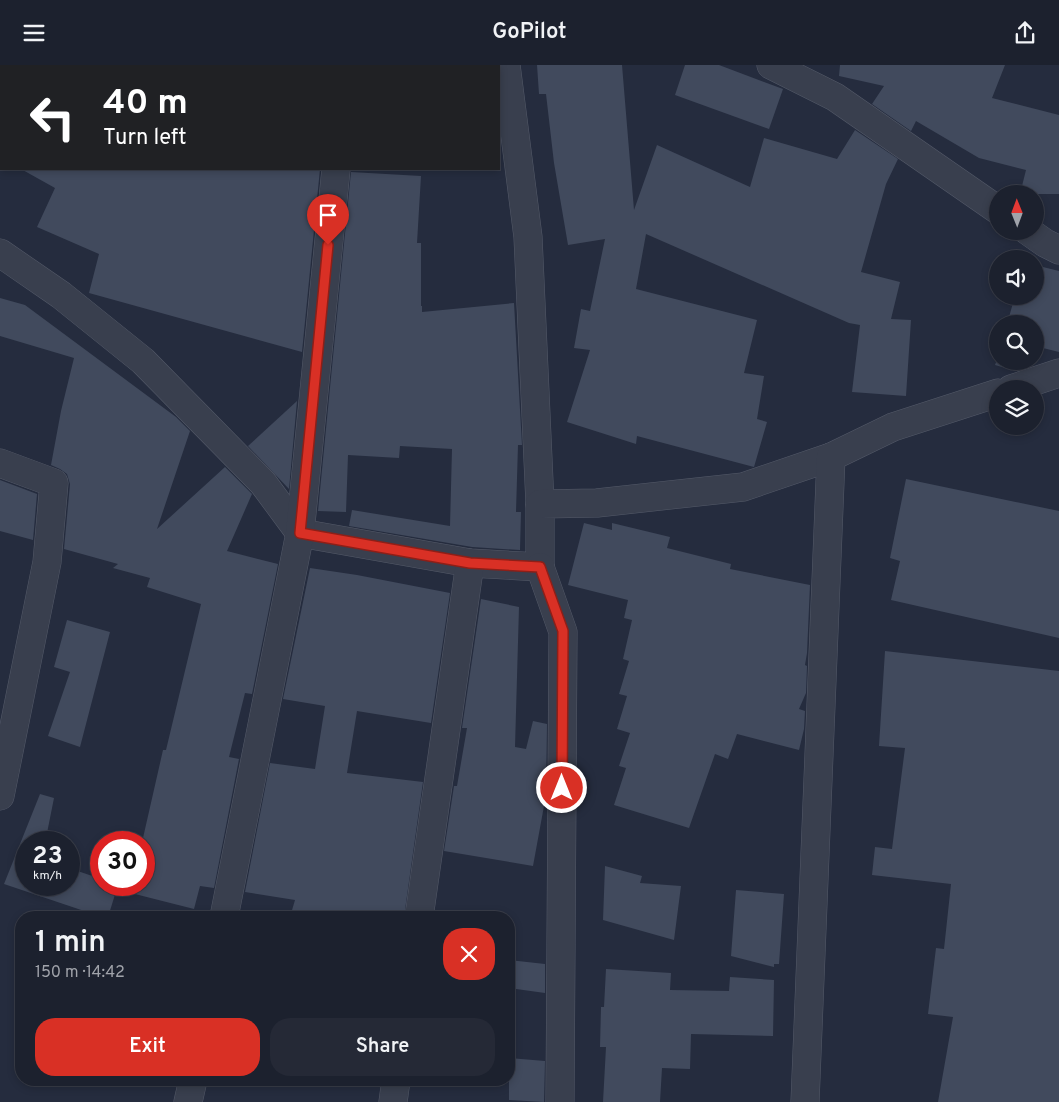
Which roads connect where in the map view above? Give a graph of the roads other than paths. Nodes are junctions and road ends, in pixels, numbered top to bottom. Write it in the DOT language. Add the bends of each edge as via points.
graph roads {
  1 [pos="506,65"];
  2 [pos="771,65"];
  3 [pos="336,170"];
  4 [pos="989,204"];
  5 [pos="1041,240"];
  6 [pos="1059,249"];
  7 [pos="0,253"];
  8 [pos="1059,373"];
  9 [pos="1038,380"];
  10 [pos="989,396"];
  11 [pos="831,457"];
  12 [pos="0,463"];
  13 [pos="540,505"];
  14 [pos="300,533"];
  15 [pos="470,563"];
  16 [pos="540,567"];
  17 [pos="0,796"];
  18 [pos="225,911"];
  19 [pos="420,911"];
  20 [pos="191,1086"];
  21 [pos="395,1086"];
  22 [pos="188,1102"];
  23 [pos="393,1102"];
  24 [pos="560,1102"];
  25 [pos="805,1102"];
  1 -- 13 [label="street" via="528,237"];
  2 -- 4 [label="street" via="835,97"];
  3 -- 14 [label="street"];
  5 -- 6 [label="street"];
  7 -- 14 [label="street" via="62,295 143,361 263,483"];
  8 -- 9 [label="street"];
  10 -- 11 [label="street" via="893,427"];
  11 -- 13 [label="street" via="743,487 597,503"];
  11 -- 25 [label="street"];
  12 -- 17 [label="street" via="54,483 48,562"];
  13 -- 16 [label="street"];
  14 -- 15 [label="street"];
  14 -- 18 [label="street"];
  15 -- 16 [label="street"];
  15 -- 19 [label="street"];
  16 -- 24 [label="street" via="563,631"];
  20 -- 22 [label="street"];
  21 -- 23 [label="street"];
}
